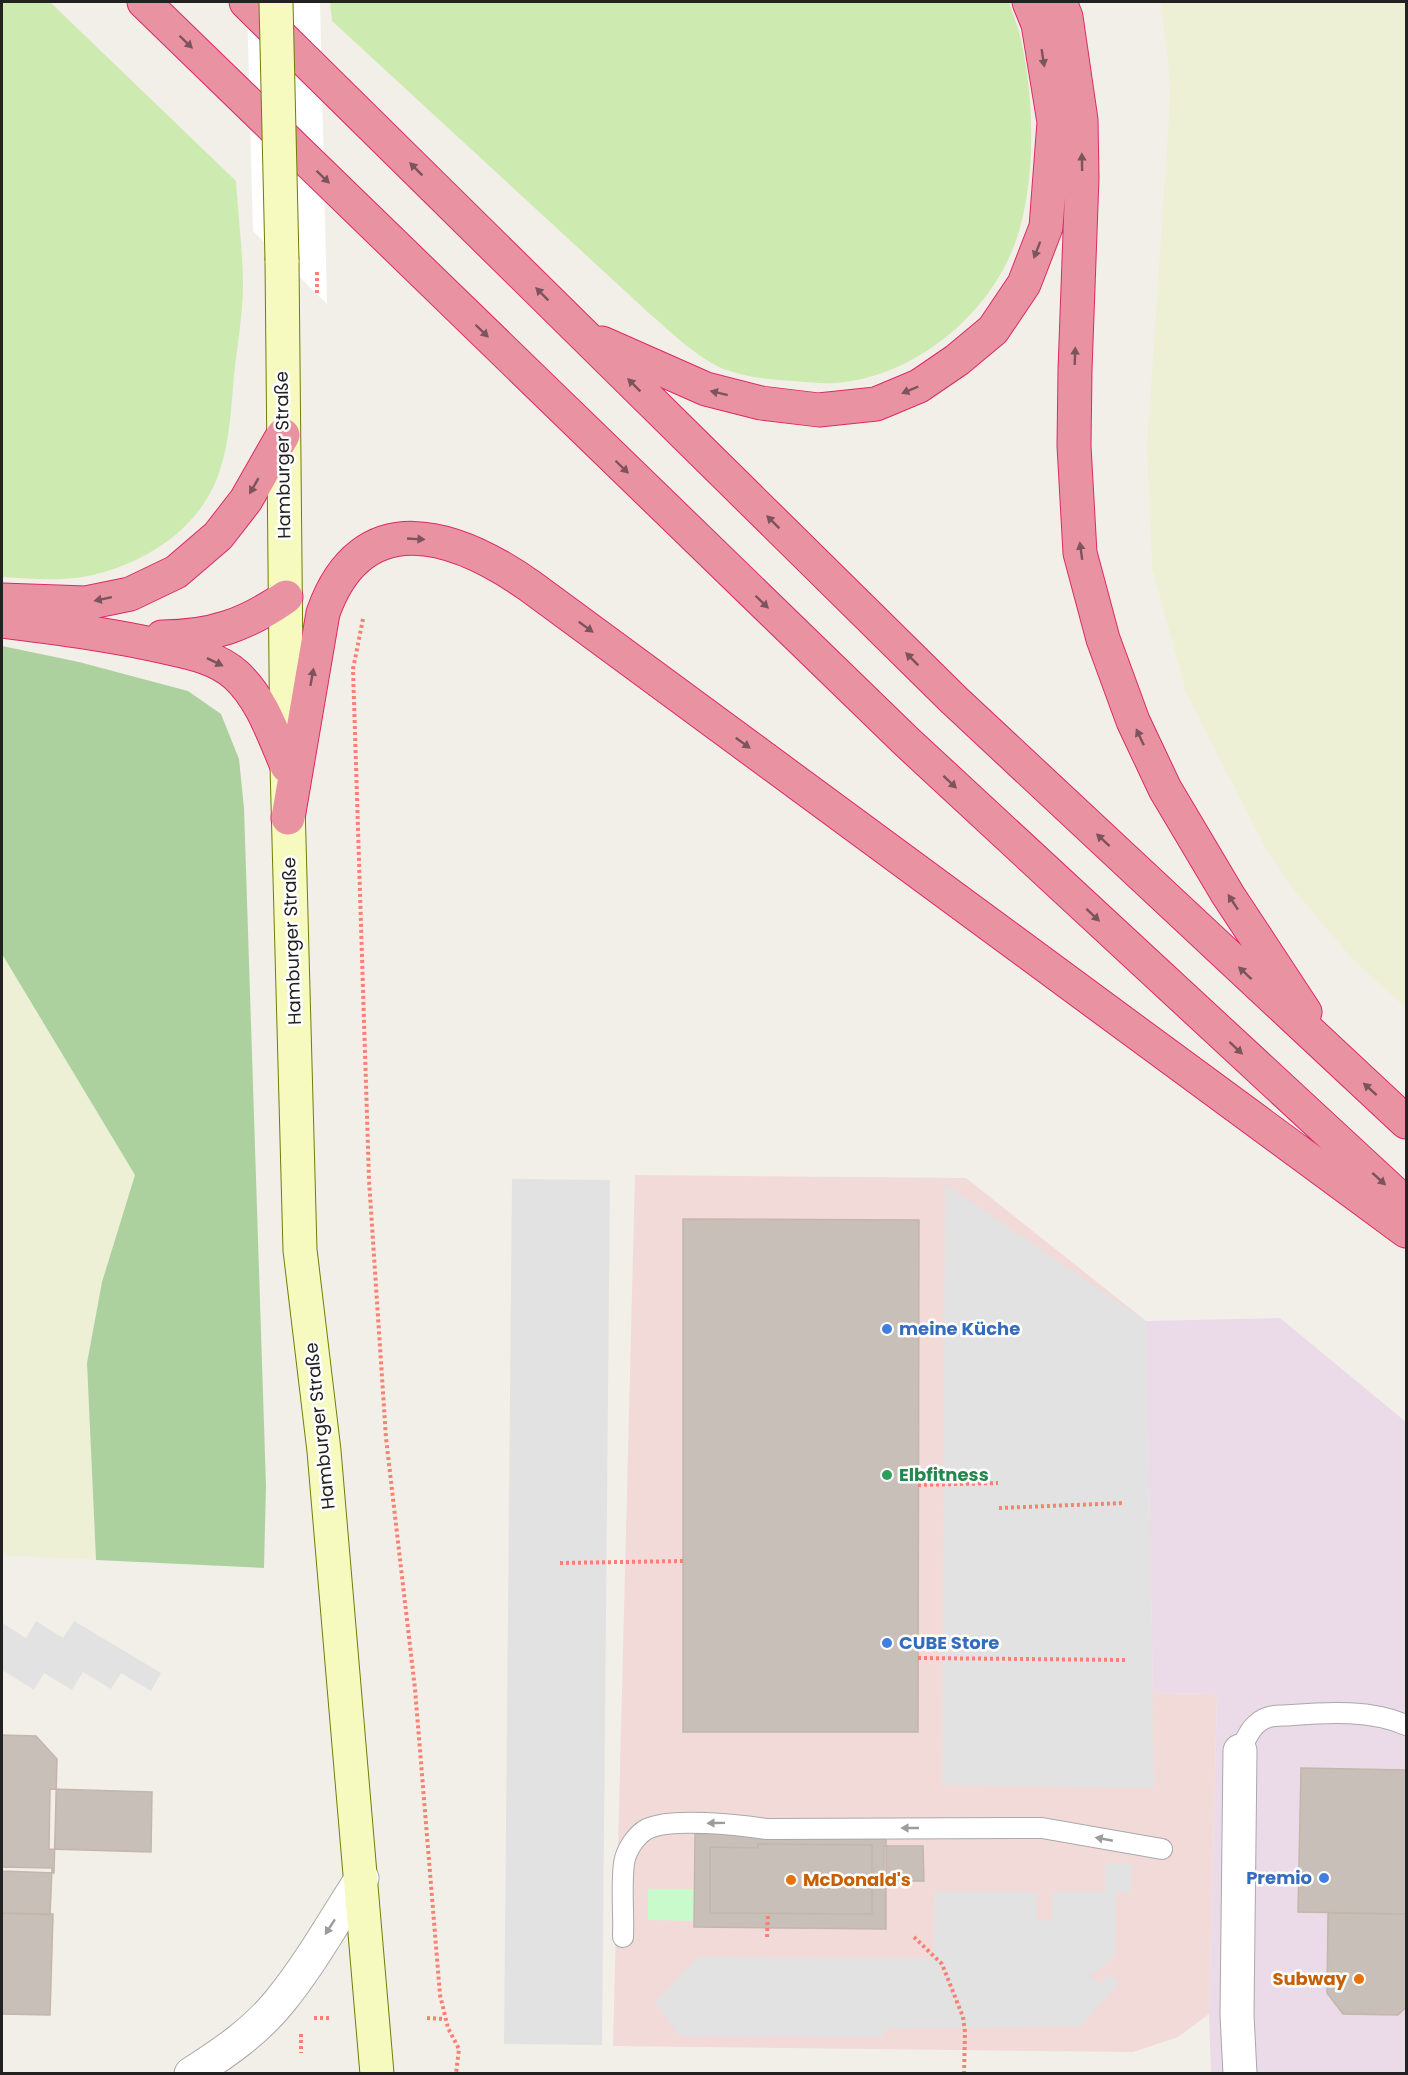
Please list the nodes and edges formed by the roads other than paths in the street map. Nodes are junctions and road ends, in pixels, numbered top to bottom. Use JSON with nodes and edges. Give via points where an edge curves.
{"nodes":[{"id":1,"x":144,"y":2,"type":"edge"},
{"id":2,"x":246,"y":2,"type":"edge"},
{"id":3,"x":276,"y":2,"type":"edge"},
{"id":4,"x":1029,"y":2,"type":"edge"},
{"id":5,"x":1060,"y":2,"type":"edge"},
{"id":6,"x":584,"y":335,"type":"junction"},
{"id":7,"x":283,"y":435,"type":"junction"},
{"id":8,"x":286,"y":597,"type":"junction"},
{"id":9,"x":2,"y":600,"type":"edge"},
{"id":10,"x":2,"y":621,"type":"edge"},
{"id":11,"x":118,"y":637,"type":"junction"},
{"id":12,"x":287,"y":766,"type":"junction"},
{"id":13,"x":288,"y":818,"type":"junction"},
{"id":14,"x":1334,"y":1056,"type":"junction"},
{"id":15,"x":1407,"y":1122,"type":"edge"},
{"id":16,"x":1407,"y":1204,"type":"edge"},
{"id":17,"x":1407,"y":1231,"type":"edge"},
{"id":18,"x":1407,"y":1725,"type":"edge"},
{"id":19,"x":1240,"y":1751,"type":"joint"},
{"id":20,"x":1162,"y":1849,"type":"dead end"},
{"id":21,"x":362,"y":1878,"type":"junction"},
{"id":22,"x":623,"y":1937,"type":"dead end"},
{"id":23,"x":191,"y":2073,"type":"edge"},
{"id":24,"x":377,"y":2073,"type":"edge"},
{"id":25,"x":1240,"y":2073,"type":"edge"}],
"edges":[{"from":1,"to":16,"type":"highway","one_way":true,"via":[[907,742]]},
{"from":6,"to":2,"type":"highway","one_way":true},
{"from":3,"to":7,"type":"main road","name":"Hamburger Straße","bridge":true},
{"from":4,"to":6,"type":"highway","one_way":true,"via":[[1038,24],[1054,122],[1046,227],[1024,284],[993,330],[957,360],[919,386],[876,404],[819,410],[761,403],[706,389]]},
{"from":14,"to":5,"type":"highway","one_way":true,"via":[[1228,895],[1165,789],[1132,721],[1103,639],[1080,553],[1074,413],[1081,120],[1066,17]]},
{"from":14,"to":6,"type":"highway","one_way":true,"via":[[954,700]]},
{"from":7,"to":8,"type":"main road","name":"Hamburger Straße"},
{"from":7,"to":9,"type":"highway","one_way":true,"via":[[246,500],[218,536],[176,572],[130,594],[86,603]]},
{"from":8,"to":11,"type":"highway","via":[[253,618],[203,634]]},
{"from":8,"to":12,"type":"main road","name":"Hamburger Straße"},
{"from":10,"to":11,"type":"highway"},
{"from":11,"to":12,"type":"highway","one_way":true,"via":[[193,653],[235,674],[262,708]]},
{"from":12,"to":13,"type":"main road","name":"Hamburger Straße"},
{"from":13,"to":17,"type":"highway","one_way":true,"via":[[323,613],[333,587],[352,563],[378,544],[413,538],[457,546],[503,567],[530,586]]},
{"from":13,"to":21,"type":"main road","name":"Hamburger Straße","via":[[300,1250],[324,1451]]},
{"from":15,"to":14,"type":"highway","one_way":true},
{"from":18,"to":19,"type":"lane","via":[[1359,1714],[1268,1717],[1251,1728]]},
{"from":19,"to":25,"type":"street"},
{"from":20,"to":22,"type":"lane","one_way":true,"via":[[1042,1828],[767,1829],[725,1823],[665,1824],[647,1829],[633,1842],[624,1861]]},
{"from":21,"to":23,"type":"street","one_way":true,"via":[[280,2001],[228,2050]]},
{"from":21,"to":24,"type":"main road","name":"Hamburger Straße"}]}
